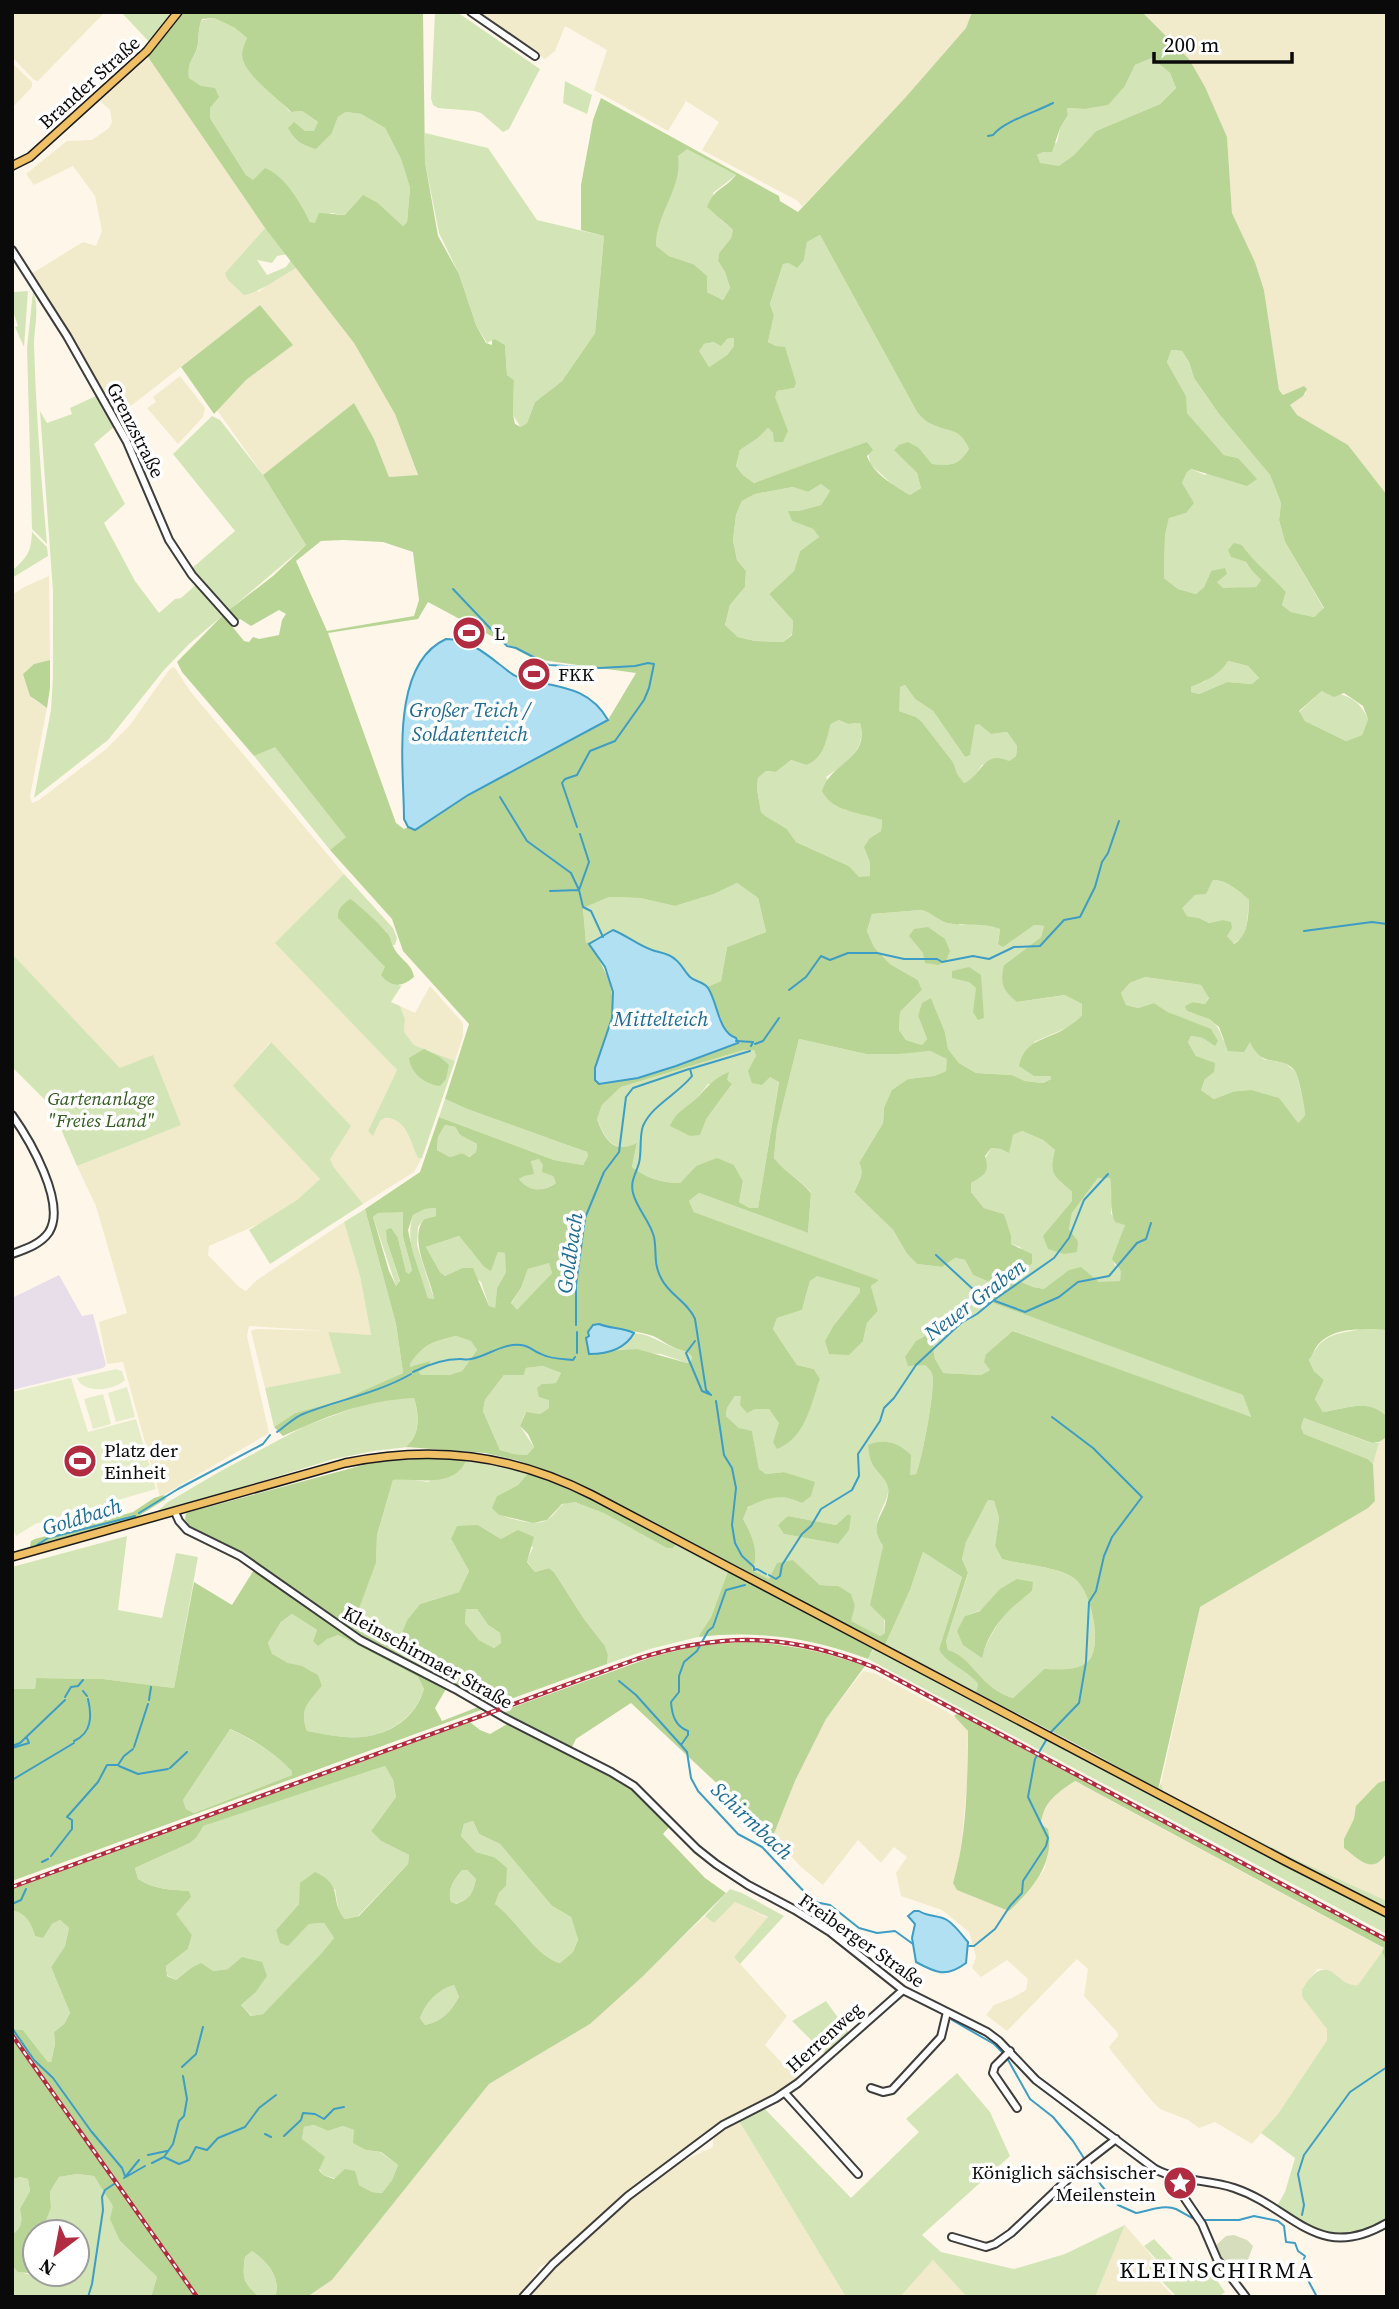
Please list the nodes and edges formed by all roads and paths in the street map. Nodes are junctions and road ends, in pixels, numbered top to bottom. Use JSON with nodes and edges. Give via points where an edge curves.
{"nodes":[{"id":1,"x":178,"y":12,"type":"edge"},
{"id":2,"x":471,"y":12,"type":"edge"},
{"id":3,"x":535,"y":56,"type":"dead end"},
{"id":4,"x":12,"y":166,"type":"edge"},
{"id":5,"x":12,"y":250,"type":"edge"},
{"id":6,"x":233,"y":622,"type":"dead end"},
{"id":7,"x":12,"y":1115,"type":"edge"},
{"id":8,"x":12,"y":1254,"type":"edge"},
{"id":9,"x":175,"y":1512,"type":"junction"},
{"id":10,"x":12,"y":1558,"type":"edge"},
{"id":11,"x":570,"y":1750,"type":"joint"},
{"id":12,"x":1387,"y":1913,"type":"edge"},
{"id":13,"x":902,"y":1990,"type":"junction"},
{"id":14,"x":947,"y":2012,"type":"junction"},
{"id":15,"x":1007,"y":2054,"type":"junction"},
{"id":16,"x":871,"y":2088,"type":"dead end"},
{"id":17,"x":785,"y":2093,"type":"junction"},
{"id":18,"x":1017,"y":2108,"type":"dead end"},
{"id":19,"x":1116,"y":2139,"type":"junction"},
{"id":20,"x":858,"y":2174,"type":"dead end"},
{"id":21,"x":1172,"y":2177,"type":"junction"},
{"id":22,"x":1387,"y":2223,"type":"edge"},
{"id":23,"x":952,"y":2238,"type":"dead end"},
{"id":24,"x":523,"y":2297,"type":"edge"},
{"id":25,"x":1246,"y":2297,"type":"edge"}],
"edges":[{"from":1,"to":4,"type":"main road","name":"Brander Straße","via":[[148,51],[30,156]]},
{"from":2,"to":3,"type":"street"},
{"from":5,"to":6,"type":"street","name":"Grenzstraße","via":[[127,442],[169,540]]},
{"from":7,"to":8,"type":"street","via":[[42,1171],[55,1213],[44,1239]]},
{"from":9,"to":10,"type":"main road"},
{"from":9,"to":11,"type":"street","name":"Kleinschirmaer Straße","via":[[187,1530],[240,1556],[360,1640]]},
{"from":9,"to":12,"type":"main road","via":[[345,1463],[391,1455],[460,1455],[530,1469],[592,1494]]},
{"from":11,"to":13,"type":"street","name":"Freiberger Straße","via":[[634,1786],[716,1864],[830,1933]]},
{"from":13,"to":14,"type":"street","name":"Freiberger Straße"},
{"from":13,"to":17,"type":"street","name":"Herrenweg"},
{"from":14,"to":15,"type":"street","name":"Freiberger Straße","via":[[988,2032]]},
{"from":14,"to":16,"type":"street","via":[[942,2037],[892,2090]]},
{"from":15,"to":18,"type":"street","via":[[993,2073]]},
{"from":15,"to":19,"type":"street","name":"Freiberger Straße"},
{"from":17,"to":20,"type":"street"},
{"from":17,"to":24,"type":"street","name":"Herrenweg","via":[[723,2125],[628,2196]]},
{"from":19,"to":21,"type":"street","name":"Freiberger Straße"},
{"from":19,"to":23,"type":"street","via":[[995,2244],[986,2247]]},
{"from":21,"to":22,"type":"street","via":[[1245,2192],[1325,2236],[1349,2238]]},
{"from":21,"to":25,"type":"street","via":[[1200,2220],[1217,2259]]}]}
